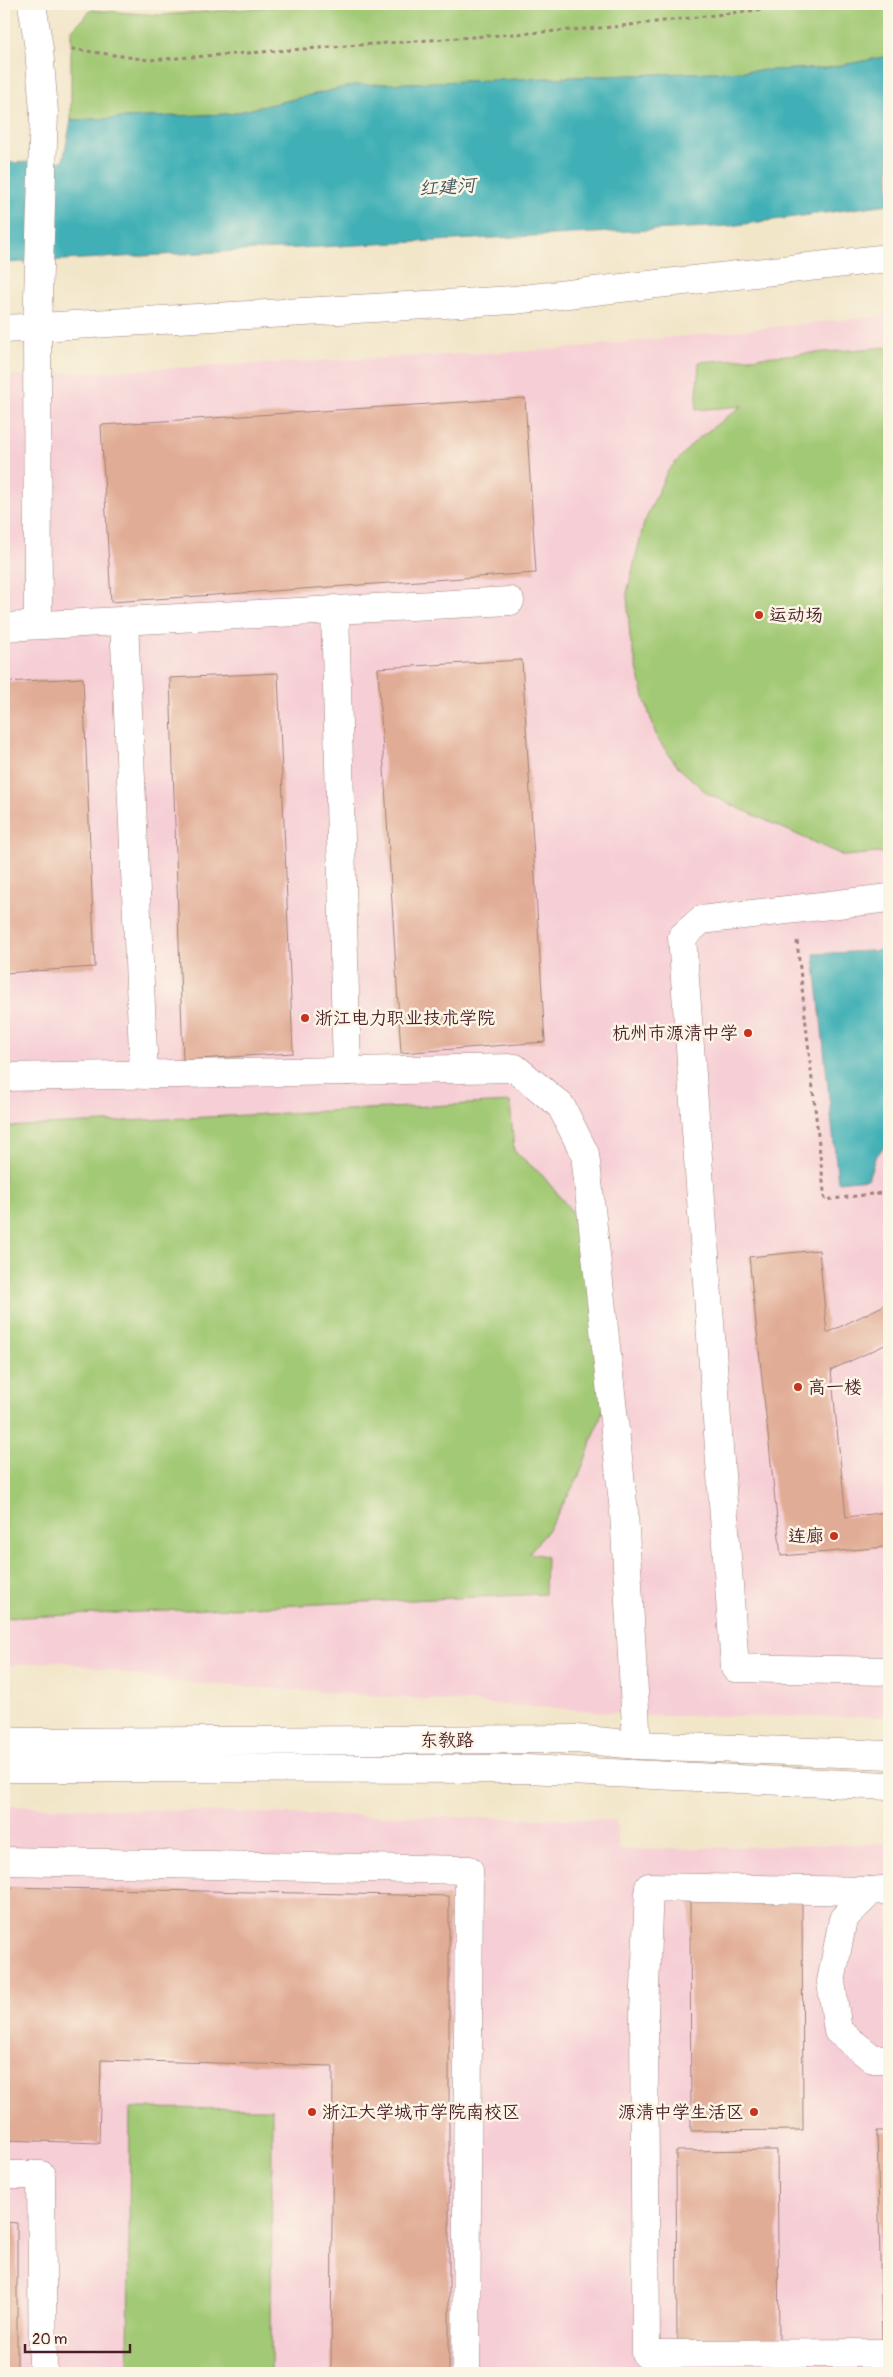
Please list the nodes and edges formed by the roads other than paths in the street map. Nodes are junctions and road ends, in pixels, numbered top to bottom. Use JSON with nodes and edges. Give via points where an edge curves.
{"nodes":[{"id":1,"x":32,"y":4,"type":"edge"},
{"id":2,"x":889,"y":258,"type":"edge"},
{"id":3,"x":4,"y":329,"type":"edge"},
{"id":4,"x":37,"y":329,"type":"junction"},
{"id":5,"x":510,"y":601,"type":"dead end"},
{"id":6,"x":335,"y":609,"type":"junction"},
{"id":7,"x":124,"y":620,"type":"junction"},
{"id":8,"x":38,"y":624,"type":"junction"},
{"id":9,"x":4,"y":626,"type":"edge"},
{"id":10,"x":889,"y":898,"type":"edge"},
{"id":11,"x":347,"y":1071,"type":"junction"},
{"id":12,"x":144,"y":1075,"type":"junction"},
{"id":13,"x":4,"y":1078,"type":"edge"},
{"id":14,"x":889,"y":1671,"type":"edge"},
{"id":15,"x":4,"y":1742,"type":"edge"},
{"id":16,"x":636,"y":1746,"type":"junction"},
{"id":17,"x":889,"y":1755,"type":"edge"},
{"id":18,"x":4,"y":1768,"type":"edge"},
{"id":19,"x":889,"y":1786,"type":"edge"},
{"id":20,"x":4,"y":1862,"type":"edge"},
{"id":21,"x":880,"y":1890,"type":"edge"},
{"id":22,"x":889,"y":2059,"type":"edge"},
{"id":23,"x":4,"y":2175,"type":"edge"},
{"id":24,"x":889,"y":2353,"type":"edge"},
{"id":25,"x":43,"y":2373,"type":"edge"},
{"id":26,"x":466,"y":2373,"type":"edge"}],
"edges":[{"from":1,"to":4,"type":"street","via":[[44,112]]},
{"from":2,"to":4,"type":"street","via":[[514,300]]},
{"from":3,"to":4,"type":"street"},
{"from":4,"to":8,"type":"street"},
{"from":5,"to":6,"type":"street"},
{"from":6,"to":7,"type":"street"},
{"from":6,"to":11,"type":"street"},
{"from":7,"to":8,"type":"street"},
{"from":7,"to":12,"type":"street"},
{"from":8,"to":9,"type":"street"},
{"from":10,"to":14,"type":"street","via":[[701,920],[682,937],[736,1668]]},
{"from":11,"to":12,"type":"street"},
{"from":11,"to":16,"type":"street","via":[[516,1068],[561,1106],[585,1154],[624,1512]]},
{"from":12,"to":13,"type":"street"},
{"from":15,"to":16,"type":"street","name":"东教路","via":[[576,1739]]},
{"from":16,"to":17,"type":"street","name":"东教路"},
{"from":18,"to":19,"type":"street","name":"东教路","via":[[526,1769]]},
{"from":20,"to":26,"type":"street","via":[[469,1870]]},
{"from":21,"to":22,"type":"street","via":[[843,1919],[831,1982],[838,2031],[873,2059]]},
{"from":21,"to":24,"type":"street","via":[[649,1887],[644,2013],[646,2354]]},
{"from":23,"to":25,"type":"street","via":[[40,2175]]}]}
